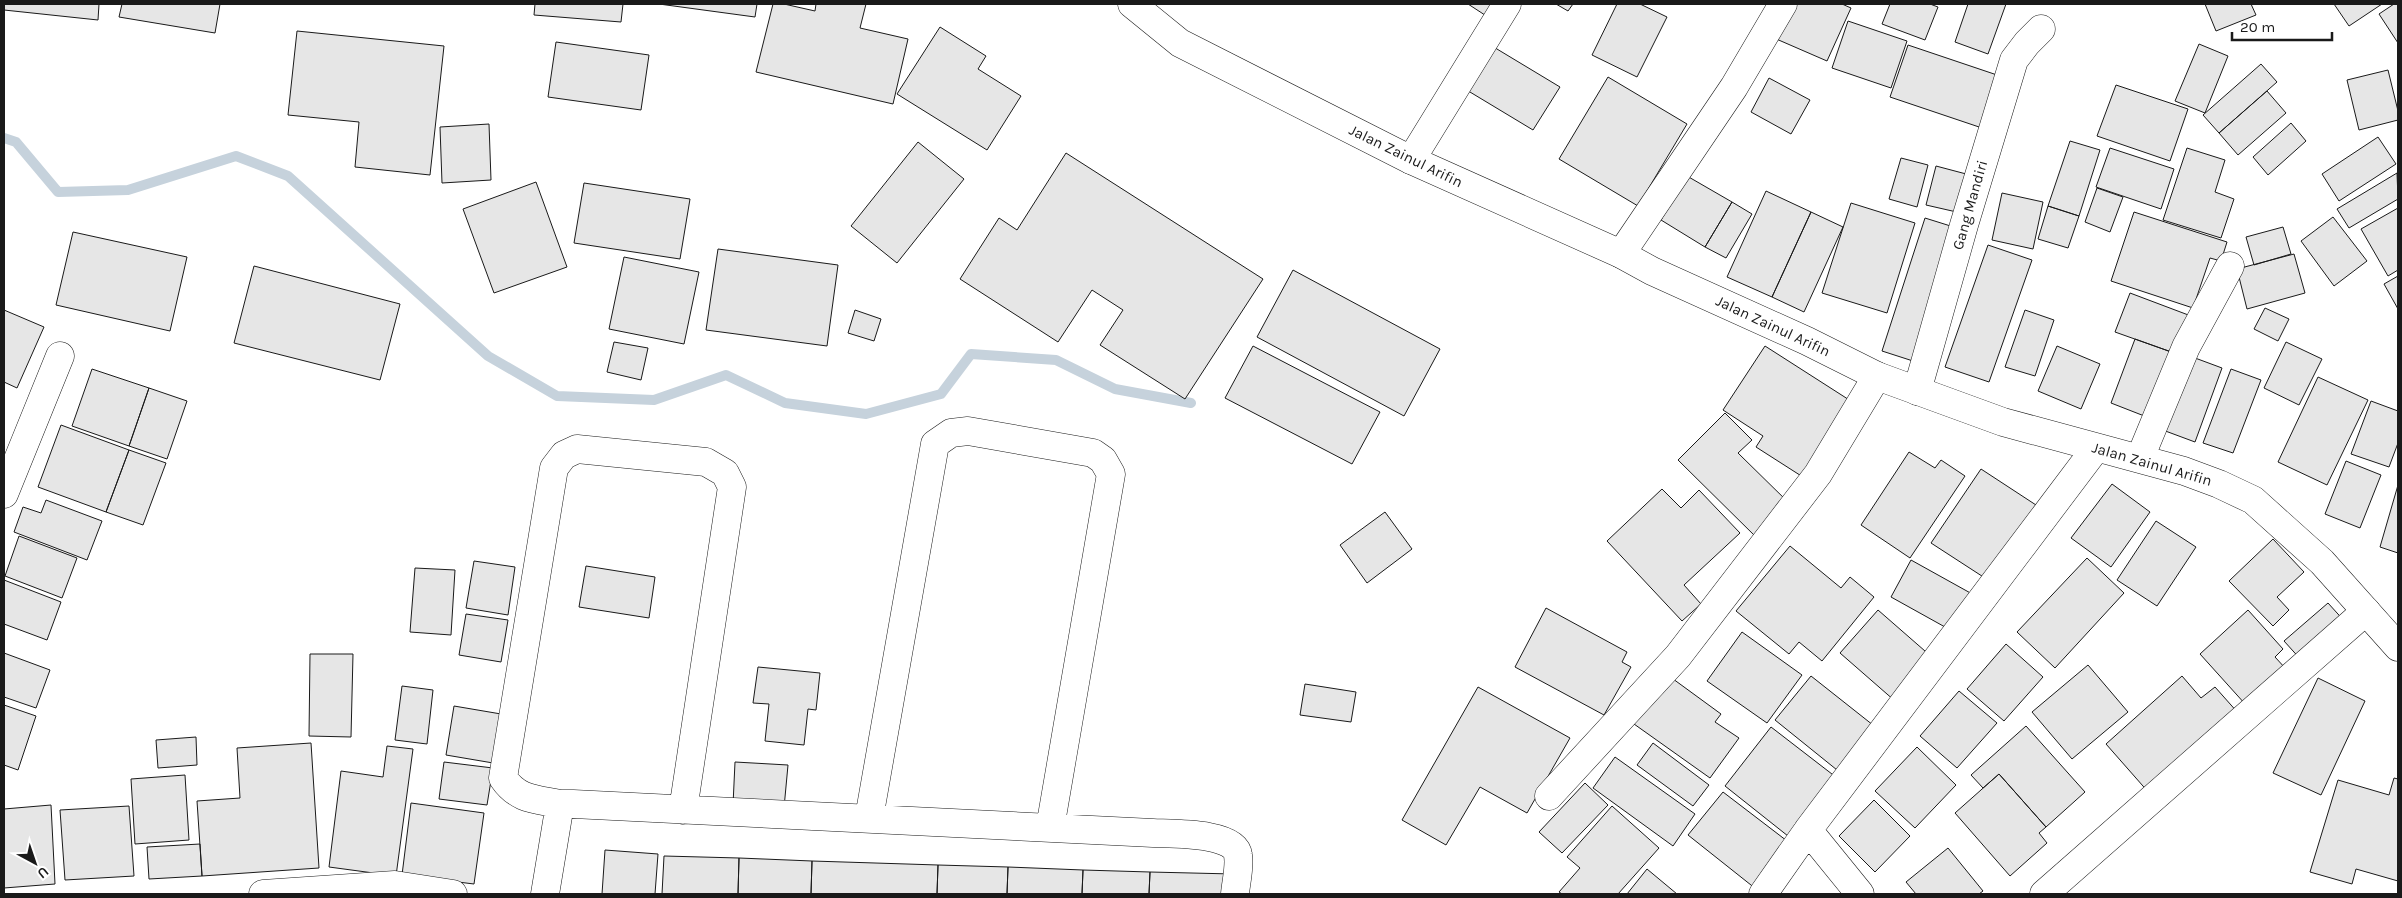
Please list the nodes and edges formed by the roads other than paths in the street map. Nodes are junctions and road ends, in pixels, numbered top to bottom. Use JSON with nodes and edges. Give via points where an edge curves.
{"nodes":[{"id":1,"x":1132,"y":4,"type":"edge"},
{"id":2,"x":1508,"y":4,"type":"edge"},
{"id":3,"x":1783,"y":4,"type":"edge"},
{"id":4,"x":2041,"y":29,"type":"dead end"},
{"id":5,"x":1411,"y":160,"type":"junction"},
{"id":6,"x":1621,"y":254,"type":"junction"},
{"id":7,"x":2230,"y":266,"type":"dead end"},
{"id":8,"x":60,"y":356,"type":"dead end"},
{"id":9,"x":1877,"y":376,"type":"junction"},
{"id":10,"x":1917,"y":391,"type":"junction"},
{"id":11,"x":2096,"y":448,"type":"junction"},
{"id":12,"x":2140,"y":458,"type":"junction"},
{"id":13,"x":4,"y":494,"type":"edge"},
{"id":14,"x":2366,"y":610,"type":"junction"},
{"id":15,"x":2398,"y":647,"type":"edge"},
{"id":16,"x":1549,"y":796,"type":"dead end"},
{"id":17,"x":560,"y":804,"type":"junction"},
{"id":18,"x":684,"y":810,"type":"junction"},
{"id":19,"x":868,"y":818,"type":"junction"},
{"id":20,"x":1050,"y":828,"type":"junction"},
{"id":21,"x":1808,"y":830,"type":"junction"},
{"id":22,"x":263,"y":894,"type":"edge"},
{"id":23,"x":453,"y":894,"type":"edge"},
{"id":24,"x":545,"y":894,"type":"edge"},
{"id":25,"x":1235,"y":894,"type":"edge"},
{"id":26,"x":1763,"y":894,"type":"edge"},
{"id":27,"x":1860,"y":894,"type":"edge"},
{"id":28,"x":2044,"y":894,"type":"edge"}],
"edges":[{"from":1,"to":5,"type":"street","name":"Jalan Zainul Arifin","via":[[1180,43]]},
{"from":2,"to":5,"type":"street"},
{"from":3,"to":6,"type":"street","via":[[1734,87]]},
{"from":4,"to":10,"type":"street","name":"Gang Mandiri","via":[[2014,60]]},
{"from":5,"to":6,"type":"street","name":"Jalan Zainul Arifin"},
{"from":6,"to":9,"type":"street","name":"Jalan Zainul Arifin"},
{"from":7,"to":12,"type":"street","via":[[2186,347]]},
{"from":8,"to":13,"type":"street"},
{"from":9,"to":10,"type":"street","name":"Jalan Zainul Arifin"},
{"from":9,"to":16,"type":"street","via":[[1818,474],[1678,656]]},
{"from":10,"to":11,"type":"street","name":"Jalan Zainul Arifin","via":[[2003,422]]},
{"from":11,"to":12,"type":"street","name":"Jalan Zainul Arifin"},
{"from":11,"to":21,"type":"street"},
{"from":12,"to":14,"type":"street","name":"Jalan Zainul Arifin","via":[[2219,484],[2252,500],[2322,562]]},
{"from":14,"to":15,"type":"street","name":"Jalan Zainul Arifin"},
{"from":14,"to":28,"type":"street"},
{"from":17,"to":18,"type":"street"},
{"from":17,"to":18,"type":"street","via":[[520,796],[503,778],[554,468],[564,454],[577,449],[706,462],[725,473],[732,487]]},
{"from":17,"to":24,"type":"street"},
{"from":18,"to":19,"type":"street"},
{"from":19,"to":20,"type":"street"},
{"from":19,"to":20,"type":"street","via":[[935,444],[951,434],[968,431],[1093,453],[1103,460],[1111,474]]},
{"from":20,"to":25,"type":"street","via":[[1220,838],[1232,844],[1238,854]]},
{"from":21,"to":26,"type":"street"},
{"from":21,"to":27,"type":"street"},
{"from":22,"to":23,"type":"street","via":[[395,885]]}]}
